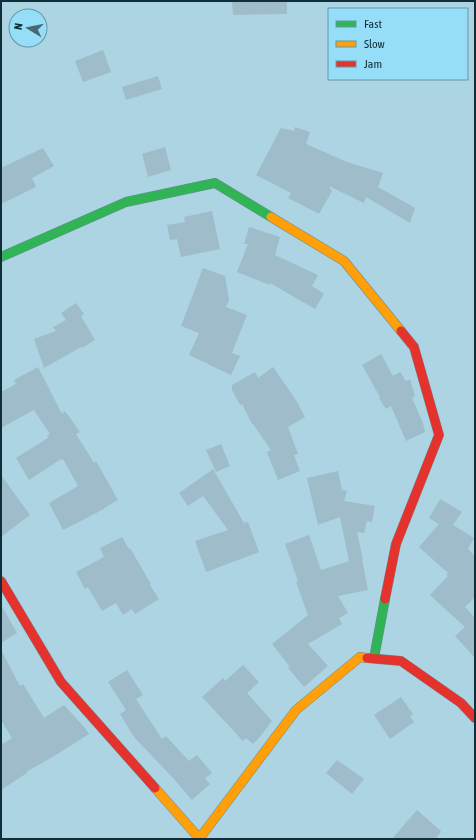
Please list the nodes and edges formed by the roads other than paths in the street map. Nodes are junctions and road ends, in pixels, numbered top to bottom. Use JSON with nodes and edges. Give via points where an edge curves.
{"nodes":[{"id":1,"x":1,"y":256,"type":"edge"},
{"id":2,"x":1,"y":581,"type":"edge"},
{"id":3,"x":374,"y":658,"type":"junction"},
{"id":4,"x":475,"y":718,"type":"edge"},
{"id":5,"x":199,"y":838,"type":"edge"}],
"edges":[{"from":1,"to":3,"type":"street","via":[[126,202],[215,183],[344,262],[414,347],[439,435],[396,544]]},
{"from":2,"to":5,"type":"street","via":[[61,682]]},
{"from":3,"to":4,"type":"street","via":[[401,661],[461,703]]},
{"from":3,"to":5,"type":"street","via":[[360,657],[296,710]]}]}
